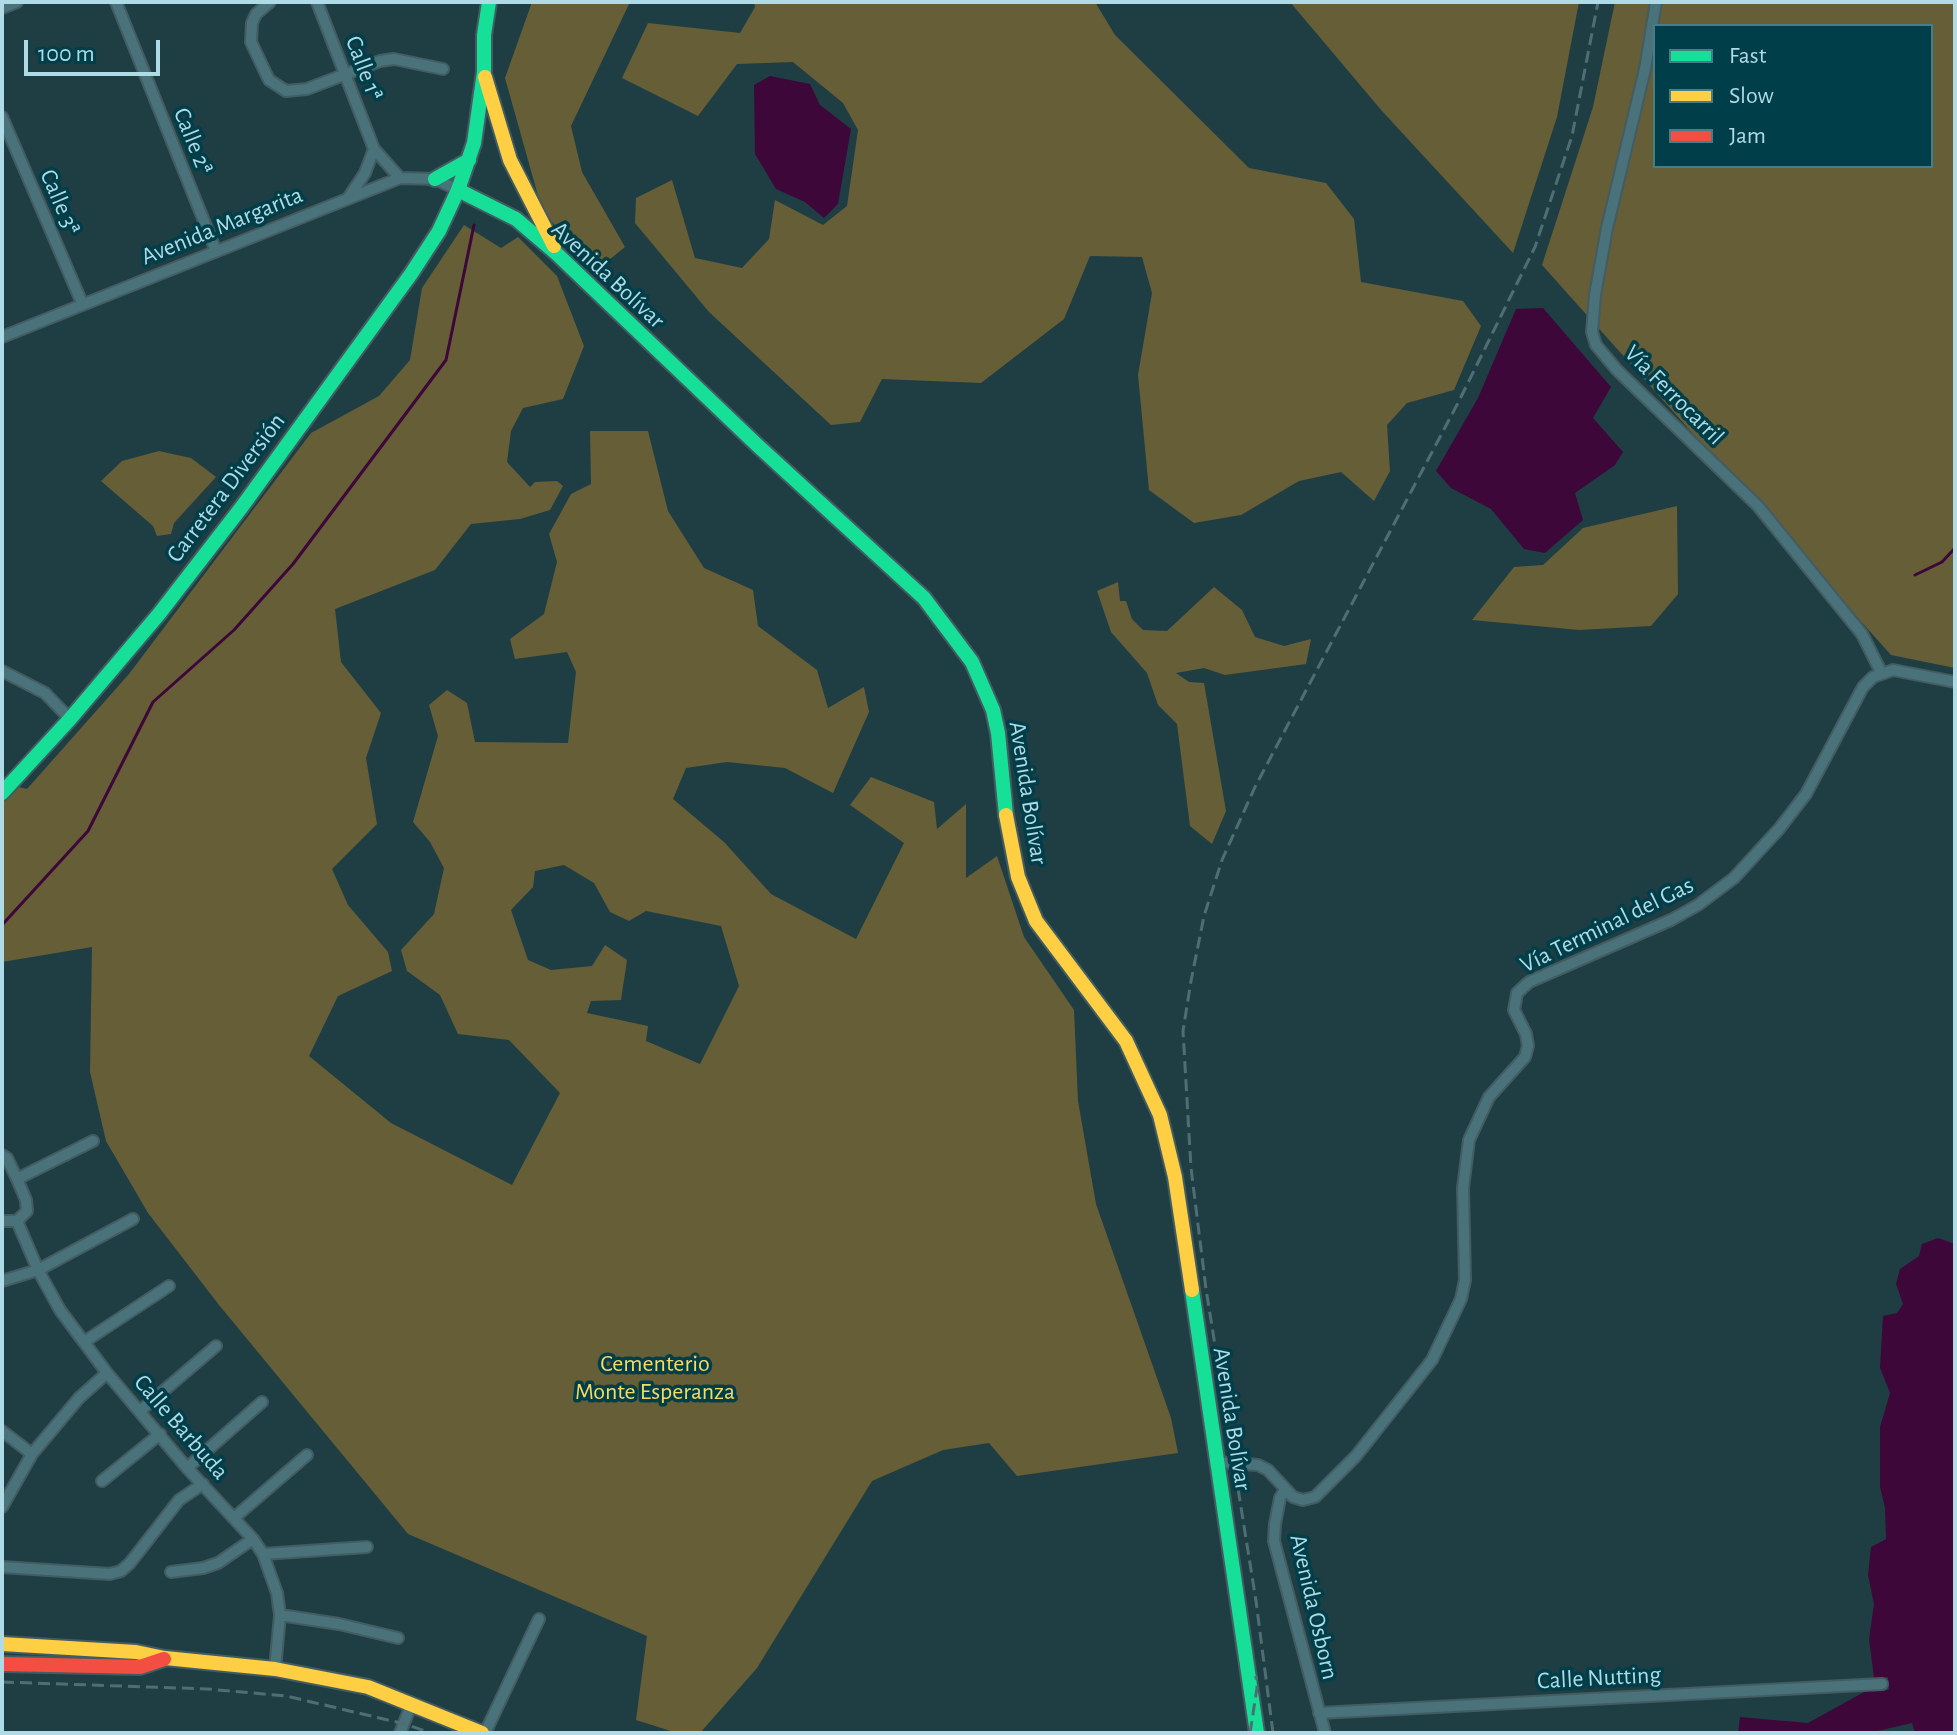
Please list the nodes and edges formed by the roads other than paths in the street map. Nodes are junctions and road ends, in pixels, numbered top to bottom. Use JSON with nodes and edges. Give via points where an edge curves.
{"nodes":[{"id":1,"x":17,"y":2,"type":"edge"},
{"id":2,"x":116,"y":2,"type":"edge"},
{"id":3,"x":270,"y":2,"type":"edge"},
{"id":4,"x":317,"y":2,"type":"edge"},
{"id":5,"x":489,"y":2,"type":"edge"},
{"id":6,"x":1656,"y":2,"type":"edge"},
{"id":7,"x":2,"y":8,"type":"edge"},
{"id":8,"x":443,"y":69,"type":"dead end"},
{"id":9,"x":484,"y":72,"type":"junction"},
{"id":10,"x":345,"y":74,"type":"junction"},
{"id":11,"x":493,"y":108,"type":"junction"},
{"id":12,"x":2,"y":117,"type":"edge"},
{"id":13,"x":474,"y":143,"type":"junction"},
{"id":14,"x":374,"y":149,"type":"junction"},
{"id":15,"x":469,"y":160,"type":"junction"},
{"id":16,"x":400,"y":178,"type":"junction"},
{"id":17,"x":435,"y":179,"type":"junction"},
{"id":18,"x":458,"y":190,"type":"junction"},
{"id":19,"x":349,"y":197,"type":"junction"},
{"id":20,"x":216,"y":251,"type":"junction"},
{"id":21,"x":557,"y":254,"type":"junction"},
{"id":22,"x":82,"y":303,"type":"junction"},
{"id":23,"x":2,"y":337,"type":"edge"},
{"id":24,"x":2,"y":671,"type":"edge"},
{"id":25,"x":1881,"y":672,"type":"junction"},
{"id":26,"x":1955,"y":682,"type":"edge"},
{"id":27,"x":70,"y":719,"type":"junction"},
{"id":28,"x":2,"y":793,"type":"edge"},
{"id":29,"x":93,"y":1141,"type":"dead end"},
{"id":30,"x":2,"y":1155,"type":"edge"},
{"id":31,"x":17,"y":1179,"type":"junction"},
{"id":32,"x":133,"y":1219,"type":"dead end"},
{"id":33,"x":2,"y":1221,"type":"edge"},
{"id":34,"x":17,"y":1221,"type":"junction"},
{"id":35,"x":38,"y":1270,"type":"junction"},
{"id":36,"x":2,"y":1281,"type":"edge"},
{"id":37,"x":169,"y":1286,"type":"dead end"},
{"id":38,"x":84,"y":1342,"type":"junction"},
{"id":39,"x":216,"y":1346,"type":"dead end"},
{"id":40,"x":107,"y":1373,"type":"junction"},
{"id":41,"x":262,"y":1402,"type":"dead end"},
{"id":42,"x":140,"y":1411,"type":"junction"},
{"id":43,"x":2,"y":1431,"type":"edge"},
{"id":44,"x":160,"y":1434,"type":"junction"},
{"id":45,"x":32,"y":1454,"type":"junction"},
{"id":46,"x":307,"y":1455,"type":"dead end"},
{"id":47,"x":1216,"y":1462,"type":"junction"},
{"id":48,"x":187,"y":1468,"type":"junction"},
{"id":49,"x":102,"y":1481,"type":"dead end"},
{"id":50,"x":203,"y":1484,"type":"junction"},
{"id":51,"x":1285,"y":1490,"type":"junction"},
{"id":52,"x":2,"y":1507,"type":"edge"},
{"id":53,"x":235,"y":1517,"type":"junction"},
{"id":54,"x":253,"y":1539,"type":"junction"},
{"id":55,"x":367,"y":1547,"type":"dead end"},
{"id":56,"x":263,"y":1554,"type":"junction"},
{"id":57,"x":2,"y":1567,"type":"edge"},
{"id":58,"x":171,"y":1572,"type":"dead end"},
{"id":59,"x":280,"y":1615,"type":"junction"},
{"id":60,"x":539,"y":1619,"type":"dead end"},
{"id":61,"x":398,"y":1638,"type":"dead end"},
{"id":62,"x":2,"y":1644,"type":"edge"},
{"id":63,"x":165,"y":1658,"type":"junction"},
{"id":64,"x":2,"y":1664,"type":"edge"},
{"id":65,"x":275,"y":1669,"type":"junction"},
{"id":66,"x":1882,"y":1684,"type":"dead end"},
{"id":67,"x":412,"y":1703,"type":"junction"},
{"id":68,"x":1319,"y":1713,"type":"junction"},
{"id":69,"x":400,"y":1733,"type":"edge"},
{"id":70,"x":484,"y":1733,"type":"edge"},
{"id":71,"x":1257,"y":1733,"type":"edge"},
{"id":72,"x":1325,"y":1733,"type":"edge"}],
"edges":[{"from":1,"to":7,"type":"street"},
{"from":2,"to":20,"type":"street","name":"Calle 2ª"},
{"from":3,"to":10,"type":"street","via":[[256,14],[250,33],[269,80],[296,92]]},
{"from":4,"to":10,"type":"street","name":"Calle 1ª"},
{"from":5,"to":9,"type":"main road"},
{"from":6,"to":25,"type":"street","name":"Vía Ferrocarril","via":[[1595,295],[1596,345],[1758,506],[1862,634]]},
{"from":8,"to":10,"type":"street","via":[[394,59]]},
{"from":9,"to":11,"type":"main road"},
{"from":9,"to":13,"type":"main road"},
{"from":10,"to":14,"type":"street","name":"Calle 1ª"},
{"from":11,"to":13,"type":"main road"},
{"from":11,"to":21,"type":"main road","via":[[516,175]]},
{"from":12,"to":22,"type":"street","name":"Calle 3ª"},
{"from":13,"to":15,"type":"main road","name":"Carretera Diversión"},
{"from":14,"to":16,"type":"street"},
{"from":14,"to":19,"type":"street"},
{"from":15,"to":17,"type":"main road"},
{"from":15,"to":18,"type":"main road","name":"Carretera Diversión"},
{"from":16,"to":17,"type":"street","name":"Avenida Margarita"},
{"from":16,"to":19,"type":"street","name":"Avenida Margarita"},
{"from":17,"to":18,"type":"street","name":"Avenida Margarita"},
{"from":18,"to":21,"type":"main road","name":"Avenida Bolívar","via":[[516,219]]},
{"from":18,"to":27,"type":"main road","name":"Carretera Diversión","via":[[411,274],[241,508]]},
{"from":19,"to":20,"type":"street","name":"Avenida Margarita"},
{"from":20,"to":22,"type":"street","name":"Avenida Margarita"},
{"from":21,"to":47,"type":"main road","name":"Avenida Bolívar","via":[[924,598],[972,662],[993,710],[1006,815],[1026,897],[1036,921],[1126,1041],[1160,1115],[1175,1177]]},
{"from":22,"to":23,"type":"street","name":"Avenida Margarita"},
{"from":24,"to":27,"type":"street","via":[[45,693]]},
{"from":25,"to":26,"type":"street","via":[[1905,671]]},
{"from":25,"to":51,"type":"street","name":"Vía Terminal del Gas","via":[[1863,687],[1806,794],[1734,878],[1671,920],[1529,982],[1517,993],[1514,1010],[1528,1046],[1525,1057],[1489,1097],[1469,1140],[1463,1188],[1465,1280],[1440,1345],[1326,1489],[1303,1500]]},
{"from":27,"to":28,"type":"main road","name":"Carretera Diversión"},
{"from":29,"to":31,"type":"street"},
{"from":30,"to":31,"type":"street"},
{"from":31,"to":34,"type":"street","via":[[27,1211]]},
{"from":32,"to":35,"type":"street"},
{"from":33,"to":34,"type":"street"},
{"from":34,"to":35,"type":"street","name":"Calle Barbuda"},
{"from":35,"to":36,"type":"street"},
{"from":35,"to":38,"type":"street","name":"Calle Barbuda"},
{"from":37,"to":38,"type":"street"},
{"from":38,"to":40,"type":"street","name":"Calle Barbuda"},
{"from":39,"to":42,"type":"street"},
{"from":40,"to":42,"type":"street","name":"Calle Barbuda"},
{"from":40,"to":45,"type":"street"},
{"from":41,"to":48,"type":"street"},
{"from":42,"to":44,"type":"street","name":"Calle Barbuda"},
{"from":43,"to":45,"type":"street"},
{"from":44,"to":48,"type":"street","name":"Calle Barbuda"},
{"from":44,"to":49,"type":"street"},
{"from":45,"to":52,"type":"street"},
{"from":46,"to":53,"type":"street"},
{"from":47,"to":51,"type":"street","via":[[1258,1465]]},
{"from":47,"to":71,"type":"main road","name":"Avenida Bolívar"},
{"from":48,"to":50,"type":"street","name":"Calle Barbuda"},
{"from":50,"to":53,"type":"street","name":"Calle Barbuda"},
{"from":50,"to":57,"type":"street","via":[[179,1500],[121,1571]]},
{"from":51,"to":68,"type":"street","name":"Avenida Osborn","via":[[1274,1541]]},
{"from":53,"to":54,"type":"street","name":"Calle Barbuda"},
{"from":54,"to":56,"type":"street","name":"Calle Barbuda"},
{"from":54,"to":58,"type":"street","via":[[218,1563]]},
{"from":55,"to":56,"type":"street"},
{"from":56,"to":59,"type":"street","name":"Calle Barbuda"},
{"from":59,"to":61,"type":"street"},
{"from":59,"to":65,"type":"street","name":"Calle Barbuda"},
{"from":60,"to":70,"type":"street"},
{"from":62,"to":63,"type":"main road"},
{"from":63,"to":64,"type":"main road","via":[[140,1667]]},
{"from":63,"to":65,"type":"main road"},
{"from":65,"to":67,"type":"main road","via":[[368,1687]]},
{"from":66,"to":68,"type":"street","name":"Calle Nutting"},
{"from":67,"to":69,"type":"street"},
{"from":67,"to":70,"type":"main road"},
{"from":68,"to":72,"type":"street","name":"Avenida Osborn"}]}
